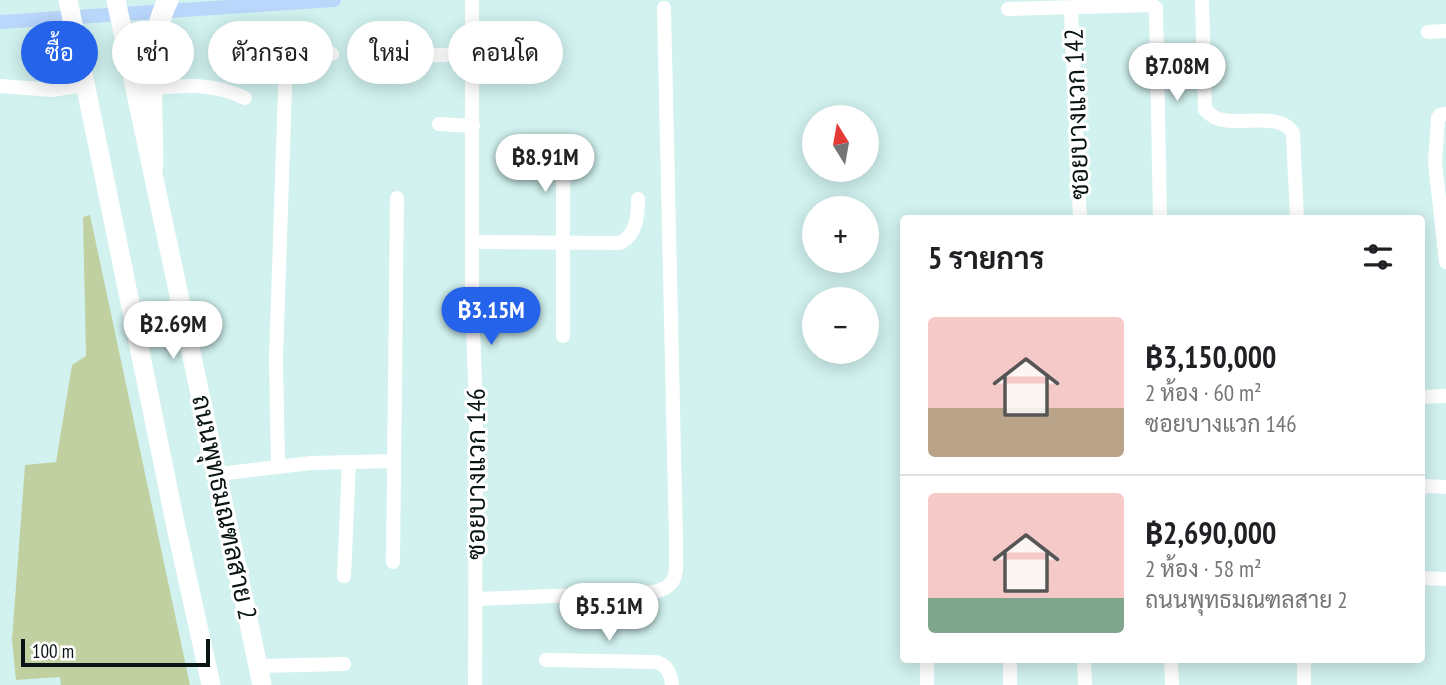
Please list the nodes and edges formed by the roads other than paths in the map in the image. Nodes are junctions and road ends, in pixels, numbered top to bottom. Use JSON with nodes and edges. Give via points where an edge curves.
{"nodes":[{"id":1,"x":68,"y":0,"type":"edge"},
{"id":2,"x":116,"y":0,"type":"edge"},
{"id":3,"x":168,"y":0,"type":"edge"},
{"id":4,"x":1202,"y":0,"type":"edge"},
{"id":5,"x":664,"y":8,"type":"dead end"},
{"id":6,"x":1008,"y":9,"type":"dead end"},
{"id":7,"x":1071,"y":9,"type":"junction"},
{"id":8,"x":1446,"y":31,"type":"edge"},
{"id":9,"x":1427,"y":32,"type":"dead end"},
{"id":10,"x":285,"y":84,"type":"edge"},
{"id":11,"x":473,"y":84,"type":"edge"},
{"id":12,"x":85,"y":85,"type":"junction"},
{"id":13,"x":0,"y":86,"type":"edge"},
{"id":14,"x":153,"y":88,"type":"junction"},
{"id":15,"x":245,"y":97,"type":"dead end"},
{"id":16,"x":1446,"y":114,"type":"edge"},
{"id":17,"x":439,"y":124,"type":"dead end"},
{"id":18,"x":473,"y":126,"type":"junction"},
{"id":19,"x":563,"y":144,"type":"dead end"},
{"id":20,"x":153,"y":165,"type":"junction"},
{"id":21,"x":397,"y":198,"type":"dead end"},
{"id":22,"x":638,"y":199,"type":"dead end"},
{"id":23,"x":1080,"y":215,"type":"edge"},
{"id":24,"x":1160,"y":215,"type":"edge"},
{"id":25,"x":1297,"y":215,"type":"edge"},
{"id":26,"x":472,"y":242,"type":"junction"},
{"id":27,"x":562,"y":244,"type":"junction"},
{"id":28,"x":1446,"y":262,"type":"edge"},
{"id":29,"x":564,"y":336,"type":"dead end"},
{"id":30,"x":1446,"y":396,"type":"edge"},
{"id":31,"x":1425,"y":397,"type":"edge"},
{"id":32,"x":394,"y":461,"type":"junction"},
{"id":33,"x":349,"y":462,"type":"junction"},
{"id":34,"x":278,"y":466,"type":"junction"},
{"id":35,"x":219,"y":474,"type":"junction"},
{"id":36,"x":1425,"y":487,"type":"edge"},
{"id":37,"x":1446,"y":487,"type":"edge"},
{"id":38,"x":393,"y":562,"type":"dead end"},
{"id":39,"x":344,"y":576,"type":"dead end"},
{"id":40,"x":1425,"y":579,"type":"edge"},
{"id":41,"x":1446,"y":579,"type":"edge"},
{"id":42,"x":476,"y":599,"type":"junction"},
{"id":43,"x":546,"y":660,"type":"dead end"},
{"id":44,"x":927,"y":663,"type":"edge"},
{"id":45,"x":1010,"y":663,"type":"edge"},
{"id":46,"x":1084,"y":663,"type":"edge"},
{"id":47,"x":1171,"y":663,"type":"edge"},
{"id":48,"x":1304,"y":663,"type":"edge"},
{"id":49,"x":344,"y":664,"type":"dead end"},
{"id":50,"x":260,"y":676,"type":"edge"},
{"id":51,"x":211,"y":685,"type":"edge"},
{"id":52,"x":475,"y":685,"type":"edge"},
{"id":53,"x":672,"y":685,"type":"edge"},
{"id":54,"x":927,"y":685,"type":"edge"},
{"id":55,"x":1010,"y":685,"type":"edge"},
{"id":56,"x":1085,"y":685,"type":"edge"},
{"id":57,"x":1172,"y":685,"type":"edge"},
{"id":58,"x":1304,"y":685,"type":"edge"}],
"edges":[{"from":1,"to":12,"type":"main road","name":"ถนนพุทธมณฑลสาย 2"},
{"from":2,"to":20,"type":"main road","name":"ถนนพุทธมณฑลสาย 2"},
{"from":3,"to":14,"type":"main road","via":[[156,33]]},
{"from":4,"to":25,"type":"street","via":[[1205,110],[1225,120],[1289,126]]},
{"from":5,"to":42,"type":"street","via":[[675,579],[666,590],[653,592]]},
{"from":6,"to":7,"type":"street"},
{"from":7,"to":23,"type":"street","name":"ซอยบางแวก 142"},
{"from":7,"to":24,"type":"street","via":[[1152,5],[1158,14]]},
{"from":8,"to":9,"type":"street"},
{"from":10,"to":34,"type":"street","via":[[276,346]]},
{"from":11,"to":18,"type":"street","name":"ซอยบางแวก 146"},
{"from":12,"to":13,"type":"street","via":[[52,90]]},
{"from":12,"to":51,"type":"main road","name":"ถนนพุทธมณฑลสาย 2"},
{"from":14,"to":15,"type":"street","via":[[200,85]]},
{"from":14,"to":20,"type":"main road"},
{"from":16,"to":28,"type":"street","via":[[1438,118],[1435,154]]},
{"from":17,"to":18,"type":"street"},
{"from":18,"to":26,"type":"street","name":"ซอยบางแวก 146"},
{"from":19,"to":27,"type":"street"},
{"from":20,"to":35,"type":"main road","name":"ถนนพุทธมณฑลสาย 2"},
{"from":21,"to":32,"type":"street"},
{"from":22,"to":27,"type":"street","via":[[638,217],[625,240]]},
{"from":26,"to":27,"type":"street"},
{"from":26,"to":42,"type":"street","name":"ซอยบางแวก 146"},
{"from":27,"to":29,"type":"street"},
{"from":30,"to":31,"type":"street"},
{"from":32,"to":33,"type":"street"},
{"from":32,"to":38,"type":"street"},
{"from":33,"to":34,"type":"street"},
{"from":33,"to":39,"type":"street"},
{"from":34,"to":35,"type":"street"},
{"from":35,"to":50,"type":"main road","name":"ถนนพุทธมณฑลสาย 2"},
{"from":36,"to":37,"type":"street"},
{"from":40,"to":41,"type":"street"},
{"from":42,"to":52,"type":"street","name":"ซอยบางแวก 146"},
{"from":43,"to":53,"type":"street","via":[[656,662],[669,670]]},
{"from":44,"to":54,"type":"street"},
{"from":45,"to":55,"type":"street"},
{"from":46,"to":56,"type":"street"},
{"from":47,"to":57,"type":"street"},
{"from":48,"to":58,"type":"street"},
{"from":49,"to":50,"type":"street"}]}
